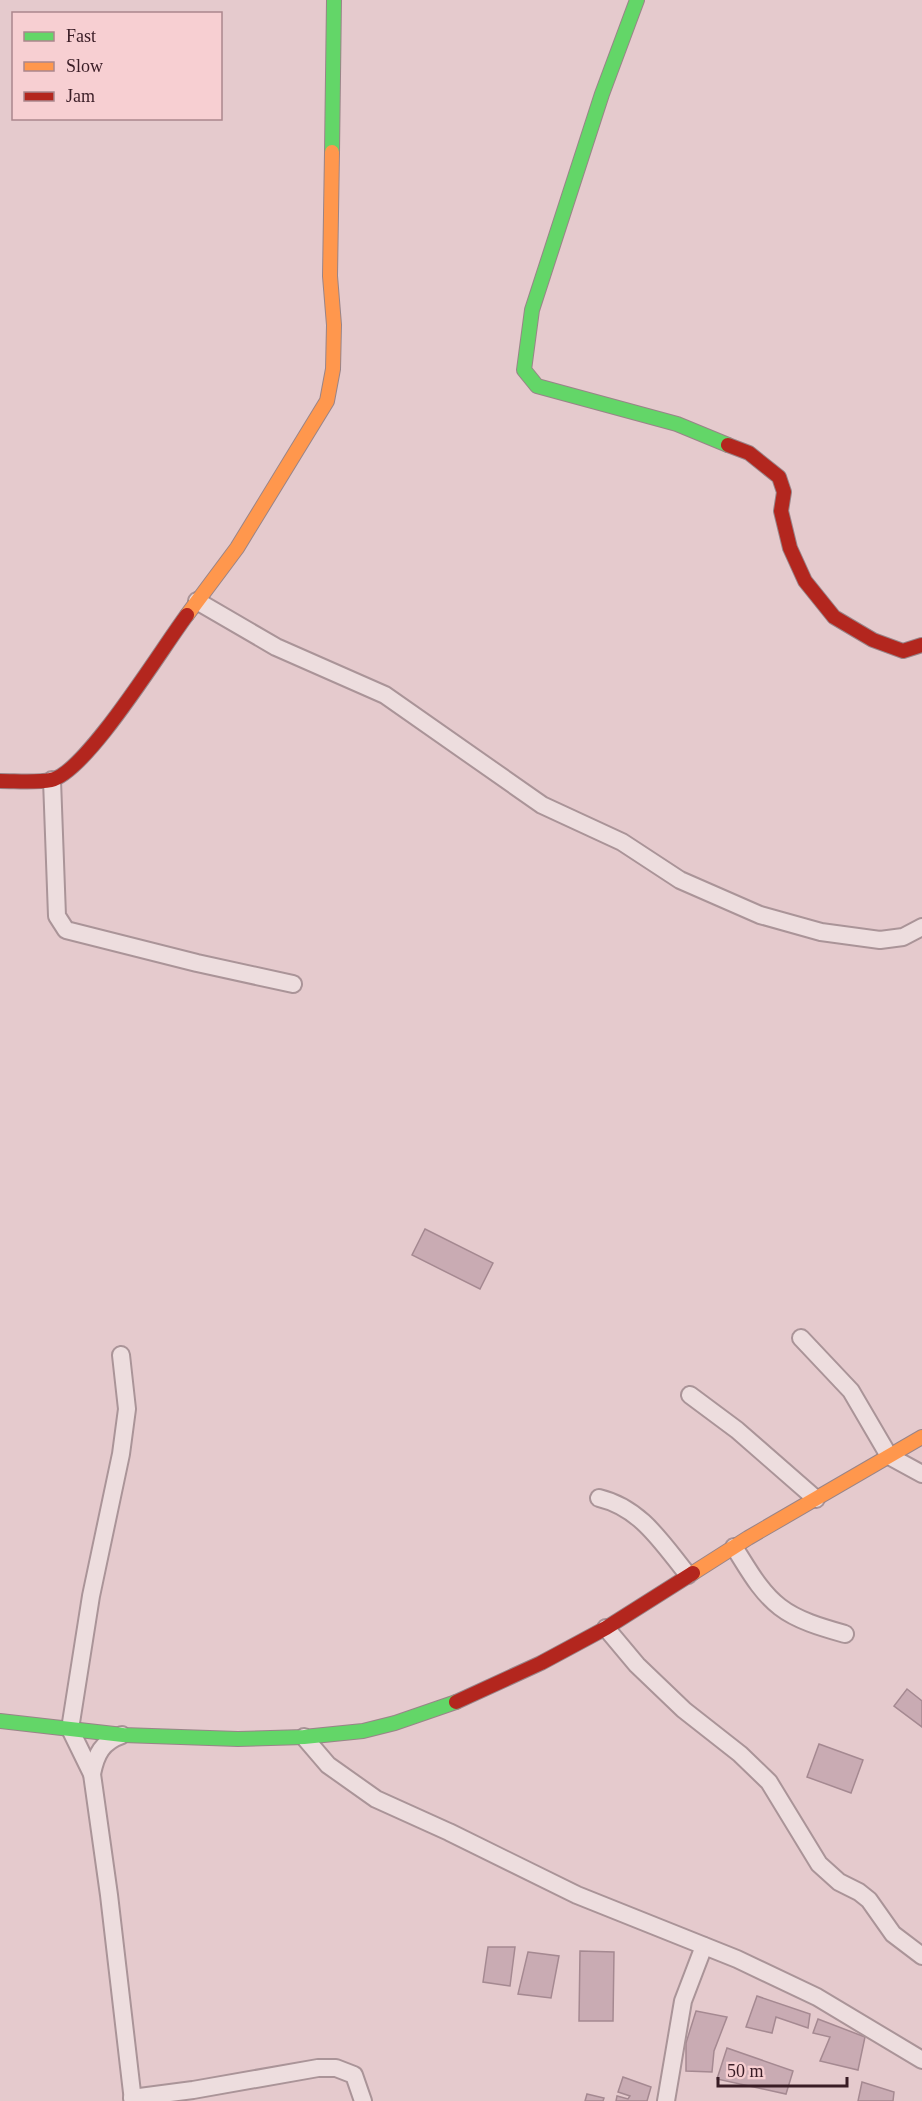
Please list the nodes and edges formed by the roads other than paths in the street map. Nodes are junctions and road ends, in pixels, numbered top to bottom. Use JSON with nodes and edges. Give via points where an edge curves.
{"nodes":[{"id":1,"x":334,"y":0,"type":"edge"},
{"id":2,"x":637,"y":0,"type":"edge"},
{"id":3,"x":197,"y":601,"type":"junction"},
{"id":4,"x":922,"y":645,"type":"edge"},
{"id":5,"x":52,"y":780,"type":"junction"},
{"id":6,"x":0,"y":781,"type":"edge"},
{"id":7,"x":922,"y":927,"type":"edge"},
{"id":8,"x":293,"y":984,"type":"dead end"},
{"id":9,"x":801,"y":1338,"type":"dead end"},
{"id":10,"x":121,"y":1355,"type":"dead end"},
{"id":11,"x":690,"y":1395,"type":"dead end"},
{"id":12,"x":922,"y":1437,"type":"edge"},
{"id":13,"x":889,"y":1456,"type":"junction"},
{"id":14,"x":922,"y":1474,"type":"edge"},
{"id":15,"x":599,"y":1498,"type":"dead end"},
{"id":16,"x":816,"y":1499,"type":"junction"},
{"id":17,"x":734,"y":1547,"type":"junction"},
{"id":18,"x":688,"y":1575,"type":"junction"},
{"id":19,"x":606,"y":1628,"type":"junction"},
{"id":20,"x":845,"y":1634,"type":"dead end"},
{"id":21,"x":0,"y":1721,"type":"edge"},
{"id":22,"x":70,"y":1729,"type":"junction"},
{"id":23,"x":123,"y":1735,"type":"junction"},
{"id":24,"x":304,"y":1737,"type":"junction"},
{"id":25,"x":92,"y":1774,"type":"junction"},
{"id":26,"x":704,"y":1946,"type":"junction"},
{"id":27,"x":922,"y":1956,"type":"edge"},
{"id":28,"x":922,"y":2060,"type":"edge"},
{"id":29,"x":133,"y":2099,"type":"edge"},
{"id":30,"x":363,"y":2101,"type":"edge"},
{"id":31,"x":666,"y":2101,"type":"edge"}],
"edges":[{"from":1,"to":3,"type":"street","via":[[330,276],[334,325],[327,402],[237,548]]},
{"from":2,"to":4,"type":"street","via":[[532,310],[524,370],[537,386],[677,424],[749,453],[779,477],[784,492],[781,511],[790,548],[806,581],[834,617],[873,640],[903,651]]},
{"from":3,"to":5,"type":"street","via":[[112,722],[73,768]]},
{"from":3,"to":7,"type":"street","via":[[276,647],[385,695],[542,805],[622,842],[680,880],[760,915],[821,932],[880,940],[903,937]]},
{"from":5,"to":6,"type":"street"},
{"from":5,"to":8,"type":"street","via":[[57,916],[66,930]]},
{"from":9,"to":13,"type":"street","via":[[851,1391]]},
{"from":10,"to":22,"type":"street","via":[[126,1409],[121,1454],[91,1596]]},
{"from":11,"to":16,"type":"street"},
{"from":12,"to":13,"type":"street"},
{"from":13,"to":14,"type":"street"},
{"from":13,"to":16,"type":"street"},
{"from":15,"to":18,"type":"street","via":[[633,1512]]},
{"from":16,"to":17,"type":"street"},
{"from":17,"to":18,"type":"street"},
{"from":17,"to":20,"type":"street","via":[[780,1608]]},
{"from":18,"to":19,"type":"street"},
{"from":19,"to":24,"type":"street","via":[[541,1663],[439,1708],[363,1731]]},
{"from":19,"to":27,"type":"street","via":[[637,1665],[684,1710],[769,1782],[819,1864],[869,1900],[893,1934]]},
{"from":21,"to":22,"type":"street"},
{"from":22,"to":23,"type":"street"},
{"from":22,"to":25,"type":"street"},
{"from":23,"to":24,"type":"street"},
{"from":23,"to":25,"type":"street","via":[[101,1747]]},
{"from":24,"to":26,"type":"street","via":[[328,1765],[376,1799],[577,1895]]},
{"from":25,"to":29,"type":"street"},
{"from":26,"to":28,"type":"street","via":[[818,1997]]},
{"from":26,"to":31,"type":"street","via":[[683,2001]]},
{"from":29,"to":30,"type":"street","via":[[336,2068],[354,2075]]}]}
